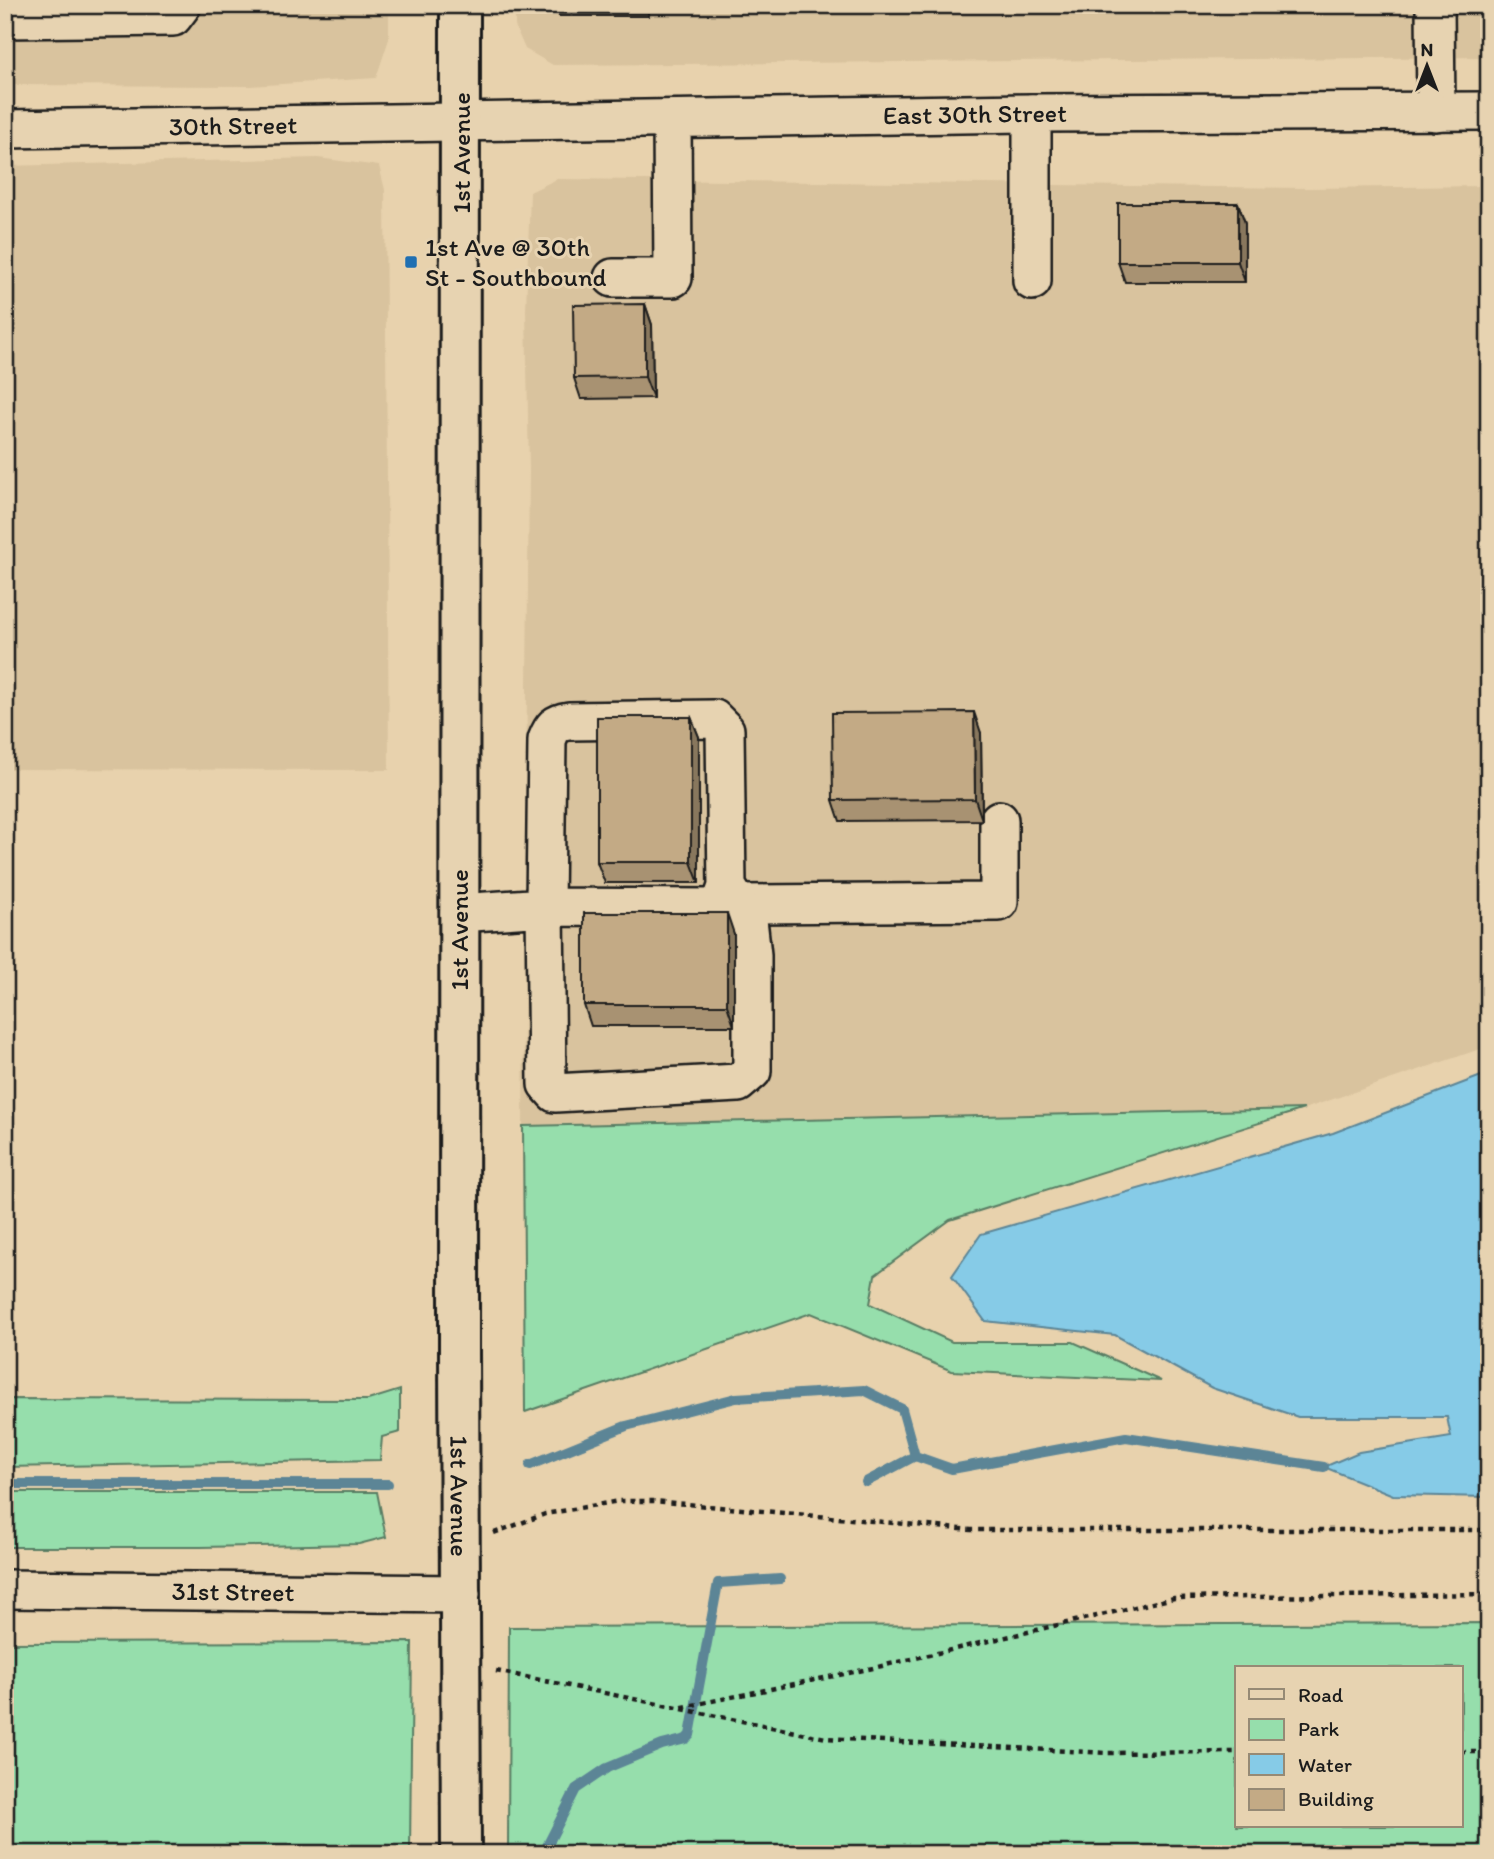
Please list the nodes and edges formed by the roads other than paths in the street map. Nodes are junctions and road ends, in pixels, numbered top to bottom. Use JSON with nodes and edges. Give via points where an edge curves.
{"nodes":[{"id":1,"x":182,"y":5,"type":"edge"},
{"id":2,"x":460,"y":5,"type":"edge"},
{"id":3,"x":1434,"y":5,"type":"edge"},
{"id":4,"x":5,"y":19,"type":"edge"},
{"id":5,"x":1489,"y":111,"type":"edge"},
{"id":6,"x":1436,"y":112,"type":"junction"},
{"id":7,"x":1032,"y":113,"type":"junction"},
{"id":8,"x":672,"y":119,"type":"junction"},
{"id":9,"x":461,"y":122,"type":"junction"},
{"id":10,"x":5,"y":129,"type":"edge"},
{"id":11,"x":613,"y":278,"type":"dead end"},
{"id":12,"x":1032,"y":281,"type":"dead end"},
{"id":13,"x":999,"y":820,"type":"dead end"},
{"id":14,"x":734,"y":895,"type":"junction"},
{"id":15,"x":544,"y":907,"type":"junction"},
{"id":16,"x":459,"y":913,"type":"junction"},
{"id":17,"x":5,"y":1589,"type":"edge"},
{"id":18,"x":461,"y":1594,"type":"junction"},
{"id":19,"x":461,"y":1854,"type":"edge"}],
"edges":[{"from":1,"to":4,"type":"street","via":[[173,17]]},
{"from":2,"to":9,"type":"main road","name":"1st Avenue"},
{"from":3,"to":6,"type":"street"},
{"from":5,"to":6,"type":"street","name":"East 30th Street"},
{"from":6,"to":7,"type":"street","name":"East 30th Street"},
{"from":7,"to":8,"type":"street","name":"East 30th Street"},
{"from":7,"to":12,"type":"street"},
{"from":8,"to":9,"type":"street","name":"East 30th Street"},
{"from":8,"to":11,"type":"street","via":[[673,278]]},
{"from":9,"to":10,"type":"street","name":"30th Street"},
{"from":9,"to":16,"type":"main road","name":"1st Avenue"},
{"from":13,"to":14,"type":"street","via":[[999,902]]},
{"from":14,"to":15,"type":"street","via":[[711,908]]},
{"from":14,"to":15,"type":"street","via":[[725,730],[713,719],[559,722],[547,740]]},
{"from":14,"to":15,"type":"street","via":[[748,920],[752,955],[752,1072],[737,1083],[555,1093],[547,1084]]},
{"from":15,"to":16,"type":"street"},
{"from":16,"to":18,"type":"main road","name":"1st Avenue"},
{"from":17,"to":18,"type":"street","name":"31st Street"},
{"from":18,"to":19,"type":"main road","name":"1st Avenue"}]}
